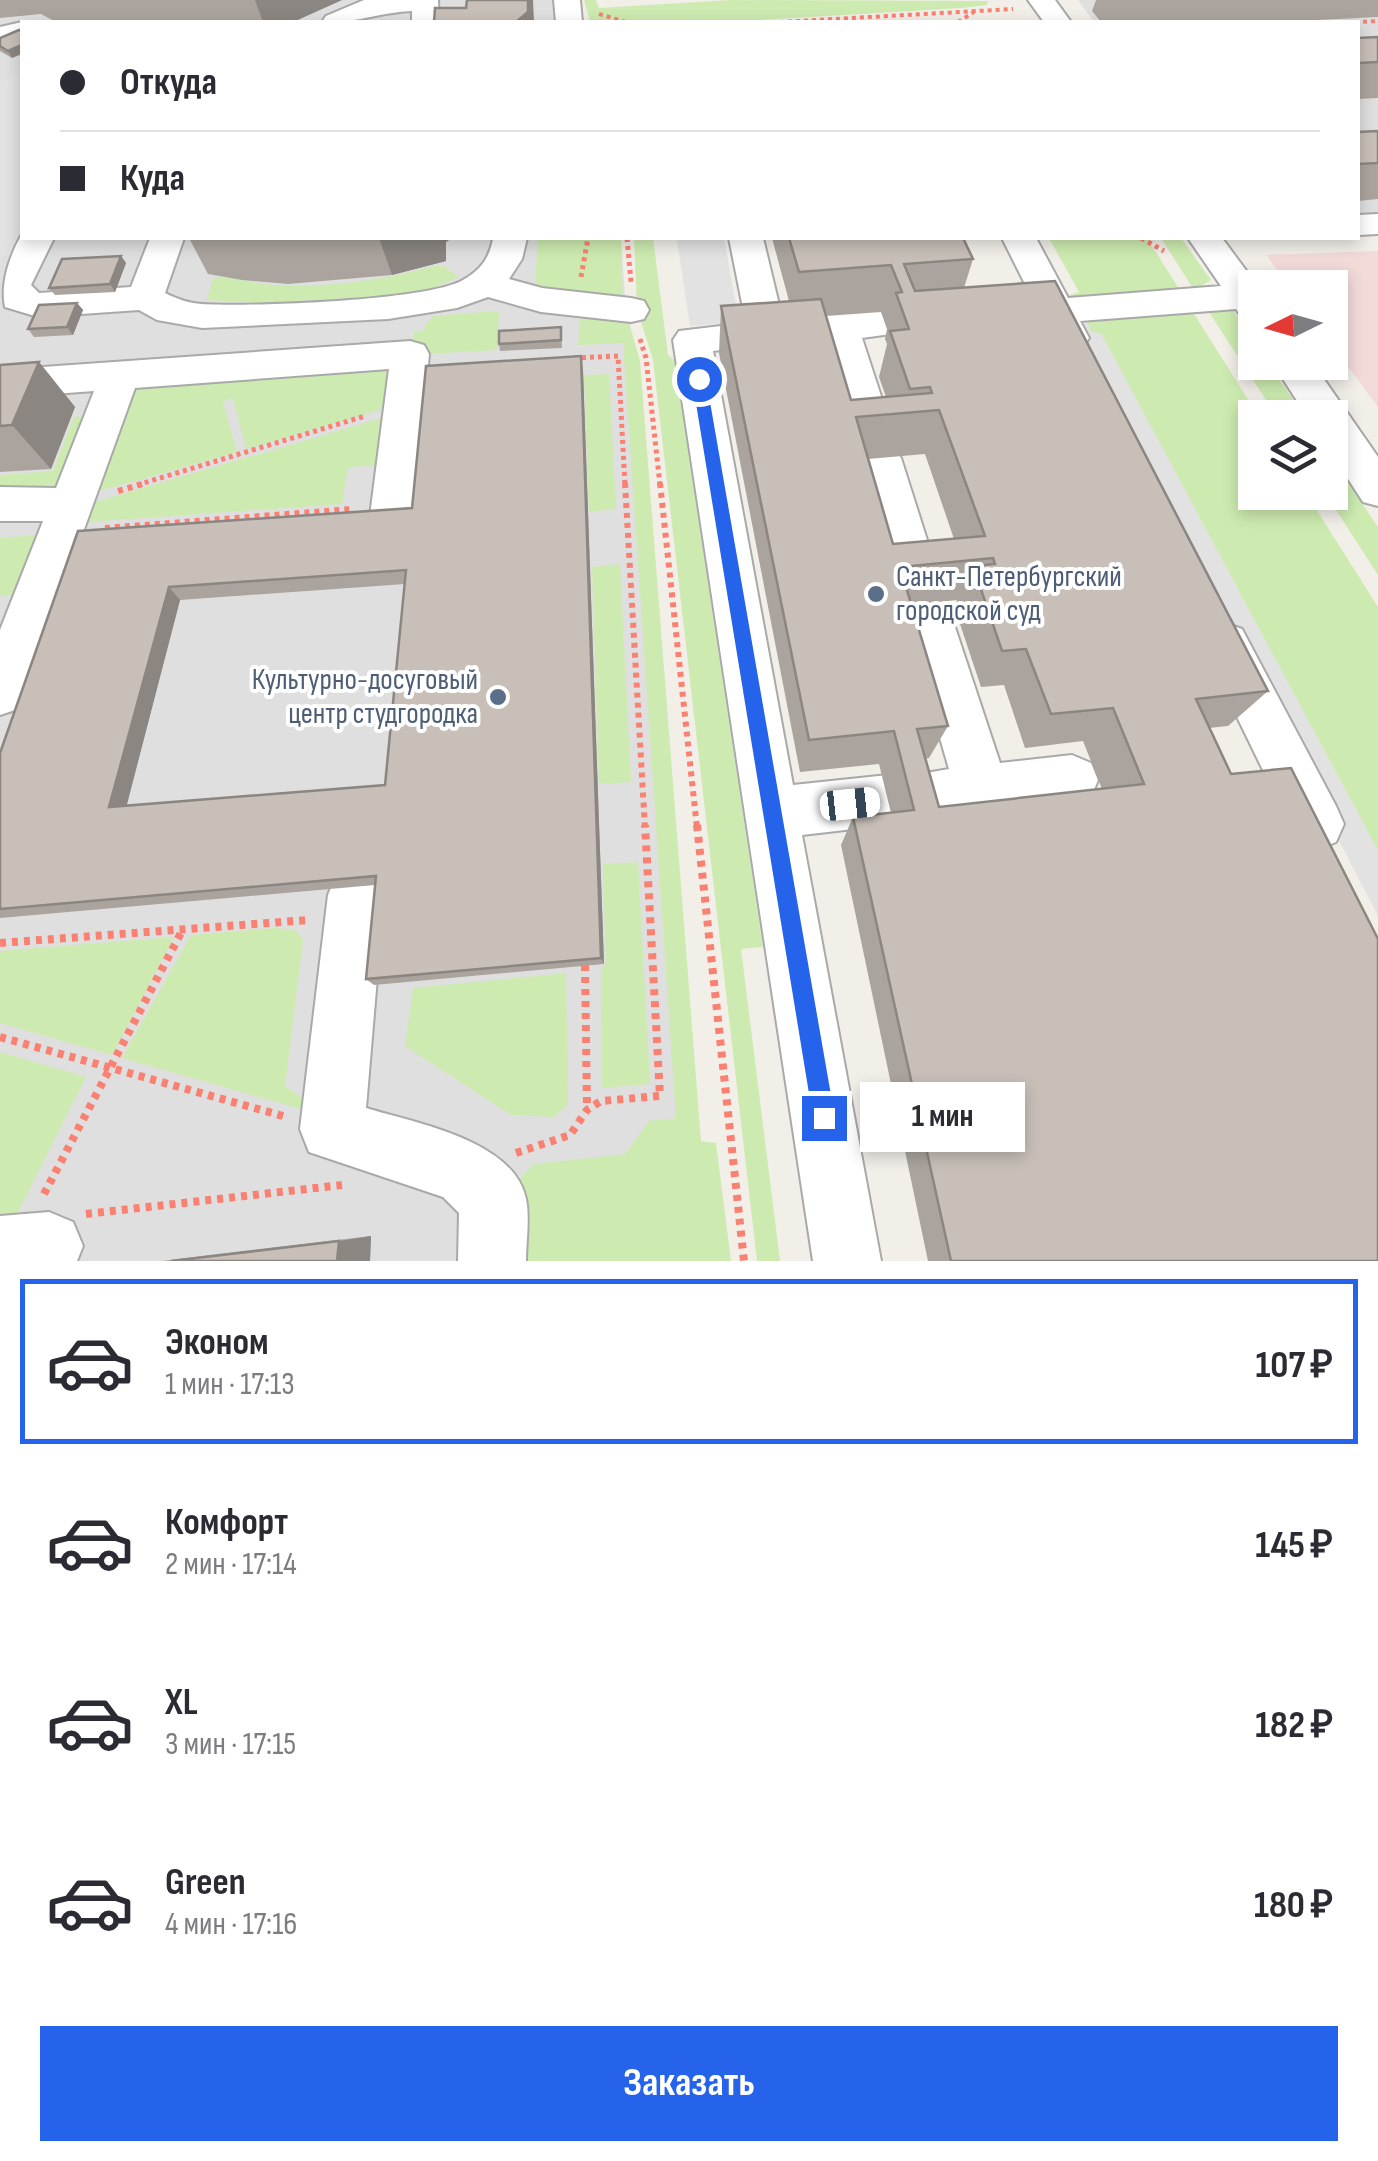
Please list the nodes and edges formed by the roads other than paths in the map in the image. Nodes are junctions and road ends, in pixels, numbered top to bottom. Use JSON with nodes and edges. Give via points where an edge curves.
{"nodes":[{"id":1,"x":1032,"y":4,"type":"edge"},
{"id":2,"x":347,"y":20,"type":"edge"},
{"id":3,"x":425,"y":20,"type":"edge"},
{"id":4,"x":1053,"y":20,"type":"edge"},
{"id":5,"x":35,"y":240,"type":"edge"},
{"id":6,"x":166,"y":240,"type":"edge"},
{"id":7,"x":510,"y":240,"type":"edge"},
{"id":8,"x":746,"y":240,"type":"edge"},
{"id":9,"x":1019,"y":240,"type":"edge"},
{"id":10,"x":1206,"y":240,"type":"edge"},
{"id":11,"x":482,"y":283,"type":"junction"},
{"id":12,"x":1238,"y":285,"type":"edge"},
{"id":13,"x":146,"y":298,"type":"junction"},
{"id":14,"x":1238,"y":302,"type":"edge"},
{"id":15,"x":631,"y":310,"type":"road end"},
{"id":16,"x":1056,"y":310,"type":"junction"},
{"id":17,"x":997,"y":315,"type":"edge"},
{"id":18,"x":900,"y":323,"type":"edge"},
{"id":19,"x":840,"y":328,"type":"junction"},
{"id":20,"x":767,"y":334,"type":"junction"},
{"id":21,"x":120,"y":375,"type":"junction"},
{"id":22,"x":1092,"y":381,"type":"edge"},
{"id":23,"x":0,"y":384,"type":"edge"},
{"id":24,"x":1348,"y":446,"type":"edge"},
{"id":25,"x":1378,"y":490,"type":"edge"},
{"id":26,"x":0,"y":504,"type":"edge"},
{"id":27,"x":392,"y":516,"type":"edge"},
{"id":28,"x":67,"y":518,"type":"junction"},
{"id":29,"x":1208,"y":609,"type":"edge"},
{"id":30,"x":0,"y":693,"type":"edge"},
{"id":31,"x":1072,"y":780,"type":"dead end"},
{"id":32,"x":982,"y":790,"type":"junction"},
{"id":33,"x":773,"y":813,"type":"junction"},
{"id":34,"x":1333,"y":855,"type":"edge"},
{"id":35,"x":355,"y":906,"type":"road end"},
{"id":36,"x":492,"y":1261,"type":"edge"},
{"id":37,"x":847,"y":1261,"type":"edge"}],
"edges":[{"from":1,"to":4,"type":"street"},
{"from":2,"to":3,"type":"street","via":[[377,4],[426,2]]},
{"from":5,"to":13,"type":"street","via":[[13,284],[18,299],[38,305]]},
{"from":6,"to":13,"type":"street"},
{"from":7,"to":11,"type":"street","via":[[502,264]]},
{"from":8,"to":20,"type":"street"},
{"from":9,"to":16,"type":"street"},
{"from":10,"to":12,"type":"street"},
{"from":11,"to":13,"type":"street","via":[[405,306],[221,315],[170,312]]},
{"from":11,"to":15,"type":"street","via":[[541,300]]},
{"from":14,"to":16,"type":"street"},
{"from":16,"to":17,"type":"street"},
{"from":16,"to":22,"type":"street"},
{"from":18,"to":19,"type":"street"},
{"from":19,"to":20,"type":"street"},
{"from":19,"to":32,"type":"street"},
{"from":20,"to":33,"type":"street","via":[[692,340]]},
{"from":21,"to":23,"type":"street"},
{"from":21,"to":27,"type":"street","via":[[410,354]]},
{"from":21,"to":28,"type":"street"},
{"from":24,"to":25,"type":"street"},
{"from":26,"to":28,"type":"street"},
{"from":28,"to":30,"type":"street"},
{"from":29,"to":34,"type":"street"},
{"from":31,"to":32,"type":"street"},
{"from":32,"to":33,"type":"street"},
{"from":33,"to":37,"type":"street"},
{"from":35,"to":36,"type":"street","via":[[339,1157],[463,1171],[493,1199]]}]}
